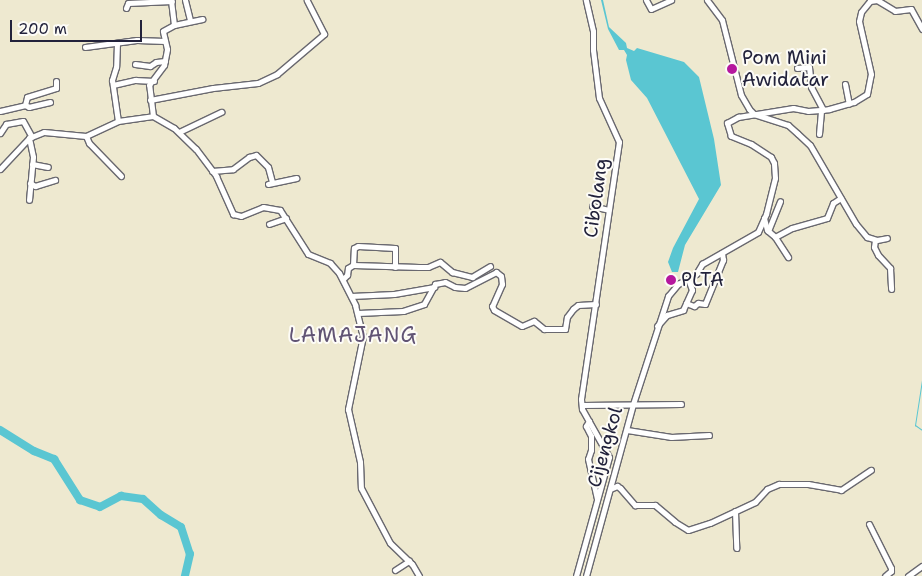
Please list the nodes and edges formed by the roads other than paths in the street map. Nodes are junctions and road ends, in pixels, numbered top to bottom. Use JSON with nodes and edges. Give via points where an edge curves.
{"nodes":[{"id":1,"x":185,"y":0,"type":"edge"},
{"id":2,"x":307,"y":0,"type":"edge"},
{"id":3,"x":586,"y":0,"type":"edge"},
{"id":4,"x":646,"y":0,"type":"edge"},
{"id":5,"x":672,"y":0,"type":"edge"},
{"id":6,"x":707,"y":0,"type":"edge"},
{"id":7,"x":172,"y":1,"type":"edge"},
{"id":8,"x":126,"y":8,"type":"dead end"},
{"id":9,"x":202,"y":19,"type":"dead end"},
{"id":10,"x":190,"y":20,"type":"junction"},
{"id":11,"x":174,"y":25,"type":"junction"},
{"id":12,"x":922,"y":29,"type":"edge"},
{"id":13,"x":165,"y":41,"type":"junction"},
{"id":14,"x":117,"y":43,"type":"junction"},
{"id":15,"x":85,"y":46,"type":"dead end"},
{"id":16,"x":165,"y":62,"type":"junction"},
{"id":17,"x":135,"y":64,"type":"dead end"},
{"id":18,"x":797,"y":68,"type":"dead end"},
{"id":19,"x":154,"y":80,"type":"junction"},
{"id":20,"x":56,"y":81,"type":"dead end"},
{"id":21,"x":845,"y":84,"type":"dead end"},
{"id":22,"x":113,"y":85,"type":"junction"},
{"id":23,"x":150,"y":100,"type":"junction"},
{"id":24,"x":50,"y":102,"type":"dead end"},
{"id":25,"x":849,"y":104,"type":"junction"},
{"id":26,"x":25,"y":105,"type":"junction"},
{"id":27,"x":822,"y":110,"type":"junction"},
{"id":28,"x":0,"y":111,"type":"edge"},
{"id":29,"x":221,"y":112,"type":"dead end"},
{"id":30,"x":754,"y":114,"type":"junction"},
{"id":31,"x":153,"y":116,"type":"junction"},
{"id":32,"x":118,"y":121,"type":"junction"},
{"id":33,"x":179,"y":132,"type":"junction"},
{"id":34,"x":0,"y":133,"type":"edge"},
{"id":35,"x":819,"y":134,"type":"dead end"},
{"id":36,"x":86,"y":136,"type":"junction"},
{"id":37,"x":31,"y":138,"type":"junction"},
{"id":38,"x":32,"y":164,"type":"junction"},
{"id":39,"x":48,"y":167,"type":"dead end"},
{"id":40,"x":0,"y":169,"type":"edge"},
{"id":41,"x":212,"y":171,"type":"junction"},
{"id":42,"x":121,"y":176,"type":"dead end"},
{"id":43,"x":296,"y":178,"type":"dead end"},
{"id":44,"x":55,"y":180,"type":"dead end"},
{"id":45,"x":30,"y":183,"type":"junction"},
{"id":46,"x":841,"y":198,"type":"junction"},
{"id":47,"x":29,"y":200,"type":"dead end"},
{"id":48,"x":780,"y":201,"type":"dead end"},
{"id":49,"x":592,"y":206,"type":"dead end"},
{"id":50,"x":609,"y":210,"type":"junction"},
{"id":51,"x":764,"y":217,"type":"junction"},
{"id":52,"x":289,"y":222,"type":"junction"},
{"id":53,"x":269,"y":224,"type":"dead end"},
{"id":54,"x":768,"y":231,"type":"junction"},
{"id":55,"x":775,"y":237,"type":"junction"},
{"id":56,"x":887,"y":238,"type":"dead end"},
{"id":57,"x":875,"y":240,"type":"junction"},
{"id":58,"x":722,"y":253,"type":"junction"},
{"id":59,"x":788,"y":258,"type":"dead end"},
{"id":60,"x":353,"y":265,"type":"junction"},
{"id":61,"x":490,"y":266,"type":"dead end"},
{"id":62,"x":395,"y":267,"type":"junction"},
{"id":63,"x":343,"y":279,"type":"junction"},
{"id":64,"x":688,"y":279,"type":"junction"},
{"id":65,"x":434,"y":287,"type":"junction"},
{"id":66,"x":891,"y":289,"type":"dead end"},
{"id":67,"x":351,"y":296,"type":"junction"},
{"id":68,"x":686,"y":303,"type":"junction"},
{"id":69,"x":596,"y":304,"type":"junction"},
{"id":70,"x":358,"y":314,"type":"junction"},
{"id":71,"x":657,"y":327,"type":"junction"},
{"id":72,"x":633,"y":404,"type":"junction"},
{"id":73,"x":681,"y":404,"type":"dead end"},
{"id":74,"x":582,"y":405,"type":"junction"},
{"id":75,"x":588,"y":421,"type":"junction"},
{"id":76,"x":627,"y":430,"type":"junction"},
{"id":77,"x":709,"y":435,"type":"dead end"},
{"id":78,"x":872,"y":470,"type":"dead end"},
{"id":79,"x":609,"y":490,"type":"junction"},
{"id":80,"x":598,"y":500,"type":"junction"},
{"id":81,"x":735,"y":511,"type":"junction"},
{"id":82,"x":869,"y":524,"type":"dead end"},
{"id":83,"x":736,"y":548,"type":"dead end"},
{"id":84,"x":408,"y":561,"type":"junction"},
{"id":85,"x":922,"y":566,"type":"edge"},
{"id":86,"x":396,"y":570,"type":"dead end"},
{"id":87,"x":419,"y":576,"type":"edge"},
{"id":88,"x":576,"y":576,"type":"edge"},
{"id":89,"x":586,"y":576,"type":"edge"},
{"id":90,"x":885,"y":576,"type":"edge"},
{"id":91,"x":908,"y":576,"type":"edge"}],
"edges":[{"from":1,"to":10,"type":"street"},
{"from":2,"to":23,"type":"street","via":[[324,34],[277,74],[258,83]]},
{"from":3,"to":50,"type":"street","name":"Cibolang","via":[[594,31],[599,98],[619,142]]},
{"from":4,"to":5,"type":"street","via":[[651,10]]},
{"from":6,"to":30,"type":"street","via":[[722,20],[741,95]]},
{"from":7,"to":8,"type":"street","via":[[128,2]]},
{"from":7,"to":11,"type":"street"},
{"from":9,"to":10,"type":"street"},
{"from":10,"to":11,"type":"street"},
{"from":11,"to":13,"type":"street","via":[[164,30]]},
{"from":12,"to":25,"type":"street","via":[[912,9],[895,10],[877,0],[868,3],[859,21],[871,74],[870,85],[867,94]]},
{"from":13,"to":14,"type":"street"},
{"from":13,"to":16,"type":"street"},
{"from":14,"to":15,"type":"street"},
{"from":14,"to":22,"type":"street"},
{"from":16,"to":17,"type":"street","via":[[150,66]]},
{"from":16,"to":19,"type":"street"},
{"from":18,"to":27,"type":"street","via":[[809,67],[811,87]]},
{"from":19,"to":22,"type":"street"},
{"from":19,"to":23,"type":"street","via":[[149,85]]},
{"from":20,"to":26,"type":"street","via":[[56,88],[27,97]]},
{"from":21,"to":25,"type":"street"},
{"from":22,"to":32,"type":"street"},
{"from":23,"to":31,"type":"street"},
{"from":24,"to":26,"type":"street"},
{"from":25,"to":27,"type":"street"},
{"from":26,"to":28,"type":"street"},
{"from":27,"to":30,"type":"street","via":[[795,108]]},
{"from":27,"to":35,"type":"street"},
{"from":29,"to":33,"type":"street"},
{"from":30,"to":46,"type":"street","via":[[788,126],[810,145]]},
{"from":30,"to":51,"type":"street","name":"Cijengkol","via":[[734,118],[726,125],[731,136],[751,144],[774,162],[775,178]]},
{"from":31,"to":32,"type":"street"},
{"from":31,"to":33,"type":"street"},
{"from":32,"to":36,"type":"street"},
{"from":33,"to":41,"type":"street"},
{"from":34,"to":37,"type":"street","via":[[6,124],[23,121]]},
{"from":36,"to":37,"type":"street","via":[[48,131]]},
{"from":36,"to":42,"type":"street"},
{"from":37,"to":38,"type":"street"},
{"from":37,"to":40,"type":"street"},
{"from":38,"to":39,"type":"street"},
{"from":38,"to":45,"type":"street"},
{"from":41,"to":43,"type":"street","via":[[233,169],[249,157],[256,156],[268,167],[270,183]]},
{"from":41,"to":52,"type":"street","via":[[234,214],[241,216],[257,208],[268,207],[280,210]]},
{"from":44,"to":45,"type":"street","via":[[35,186]]},
{"from":45,"to":47,"type":"street"},
{"from":46,"to":55,"type":"street","via":[[833,203],[827,218],[792,228]]},
{"from":46,"to":57,"type":"street","via":[[856,224],[867,237]]},
{"from":48,"to":54,"type":"street"},
{"from":49,"to":50,"type":"street"},
{"from":50,"to":69,"type":"street","name":"Cibolang"},
{"from":51,"to":54,"type":"street"},
{"from":51,"to":58,"type":"street","name":"Cijengkol","via":[[758,232]]},
{"from":52,"to":53,"type":"street"},
{"from":52,"to":63,"type":"street","via":[[308,254],[330,263]]},
{"from":54,"to":55,"type":"street"},
{"from":55,"to":59,"type":"street"},
{"from":56,"to":57,"type":"street"},
{"from":57,"to":66,"type":"street","via":[[878,255],[890,268]]},
{"from":58,"to":64,"type":"street","name":"Cijengkol","via":[[702,264]]},
{"from":58,"to":68,"type":"street","via":[[723,260],[705,304],[694,306]]},
{"from":60,"to":62,"type":"street"},
{"from":60,"to":62,"type":"street","via":[[354,248],[358,246],[395,248]]},
{"from":60,"to":63,"type":"street"},
{"from":61,"to":62,"type":"street","via":[[472,277],[452,272],[440,262],[428,267]]},
{"from":63,"to":67,"type":"street"},
{"from":64,"to":68,"type":"street","via":[[692,290]]},
{"from":64,"to":71,"type":"street","name":"Cijengkol","via":[[678,284],[668,296]]},
{"from":65,"to":67,"type":"street","via":[[394,294]]},
{"from":65,"to":69,"type":"street","via":[[445,282],[465,288],[492,273],[499,273],[502,284],[492,306],[494,310],[522,326],[534,321],[551,330],[565,329],[567,317],[578,305]]},
{"from":65,"to":70,"type":"street","via":[[428,299],[416,307],[404,311]]},
{"from":67,"to":70,"type":"street"},
{"from":68,"to":71,"type":"street","via":[[683,310],[667,315]]},
{"from":69,"to":74,"type":"street","name":"Cibolang"},
{"from":70,"to":84,"type":"street","via":[[363,336],[348,409],[360,462],[361,488],[390,543]]},
{"from":71,"to":72,"type":"street","name":"Cijengkol"},
{"from":72,"to":73,"type":"street"},
{"from":72,"to":74,"type":"street"},
{"from":72,"to":76,"type":"street","name":"Cijengkol"},
{"from":74,"to":75,"type":"street","name":"Cibolang"},
{"from":75,"to":80,"type":"street","via":[[586,426],[591,436],[588,459]]},
{"from":75,"to":80,"type":"street","name":"Cibolang","via":[[609,457]]},
{"from":76,"to":77,"type":"street","via":[[671,437]]},
{"from":76,"to":79,"type":"street","name":"Cijengkol"},
{"from":78,"to":81,"type":"street","via":[[841,490],[808,484],[779,484]]},
{"from":79,"to":81,"type":"street","via":[[615,486],[620,488],[635,505],[655,505],[688,530]]},
{"from":79,"to":89,"type":"street","name":"Cijengkol"},
{"from":80,"to":88,"type":"street","name":"Cibolang"},
{"from":81,"to":83,"type":"street"},
{"from":82,"to":90,"type":"street","via":[[891,568]]},
{"from":84,"to":86,"type":"street"},
{"from":84,"to":87,"type":"street"},
{"from":85,"to":91,"type":"street"}]}
